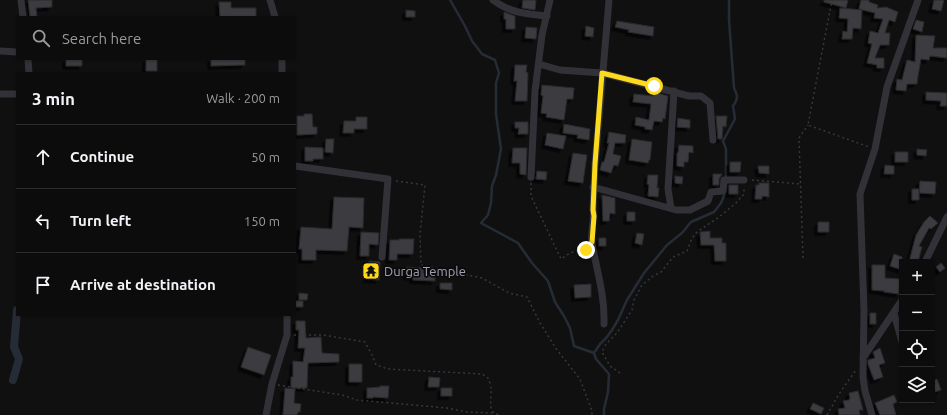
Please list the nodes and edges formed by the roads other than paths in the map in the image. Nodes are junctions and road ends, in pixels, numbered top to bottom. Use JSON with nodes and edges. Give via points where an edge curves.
{"nodes":[{"id":1,"x":20,"y":0,"type":"edge"},
{"id":2,"x":270,"y":0,"type":"edge"},
{"id":3,"x":493,"y":0,"type":"edge"},
{"id":4,"x":550,"y":0,"type":"edge"},
{"id":5,"x":609,"y":0,"type":"edge"},
{"id":6,"x":918,"y":0,"type":"edge"},
{"id":7,"x":23,"y":16,"type":"edge"},
{"id":8,"x":275,"y":16,"type":"edge"},
{"id":9,"x":547,"y":16,"type":"junction"},
{"id":10,"x":0,"y":51,"type":"edge"},
{"id":11,"x":16,"y":52,"type":"edge"},
{"id":12,"x":28,"y":60,"type":"edge"},
{"id":13,"x":282,"y":60,"type":"edge"},
{"id":14,"x":539,"y":64,"type":"junction"},
{"id":15,"x":29,"y":72,"type":"edge"},
{"id":16,"x":282,"y":72,"type":"edge"},
{"id":17,"x":602,"y":73,"type":"junction"},
{"id":18,"x":674,"y":91,"type":"junction"},
{"id":19,"x":0,"y":94,"type":"edge"},
{"id":20,"x":16,"y":94,"type":"edge"},
{"id":21,"x":712,"y":140,"type":"dead end"},
{"id":22,"x":296,"y":166,"type":"edge"},
{"id":23,"x":531,"y":178,"type":"road end"},
{"id":24,"x":744,"y":180,"type":"road end"},
{"id":25,"x":594,"y":187,"type":"junction"},
{"id":26,"x":671,"y":208,"type":"junction"},
{"id":27,"x":947,"y":217,"type":"edge"},
{"id":28,"x":382,"y":257,"type":"dead end"},
{"id":29,"x":926,"y":259,"type":"edge"},
{"id":30,"x":899,"y":305,"type":"edge"},
{"id":31,"x":894,"y":313,"type":"junction"},
{"id":32,"x":287,"y":316,"type":"edge"},
{"id":33,"x":604,"y":324,"type":"dead end"},
{"id":34,"x":899,"y":331,"type":"edge"},
{"id":35,"x":863,"y":358,"type":"junction"},
{"id":36,"x":266,"y":415,"type":"edge"},
{"id":37,"x":872,"y":415,"type":"edge"}],
"edges":[{"from":1,"to":7,"type":"street"},
{"from":2,"to":8,"type":"street"},
{"from":3,"to":9,"type":"street","via":[[515,12]]},
{"from":4,"to":9,"type":"street"},
{"from":5,"to":17,"type":"street"},
{"from":6,"to":35,"type":"street","via":[[887,87],[875,149],[860,194]]},
{"from":9,"to":14,"type":"street"},
{"from":10,"to":11,"type":"street"},
{"from":12,"to":15,"type":"street"},
{"from":13,"to":16,"type":"street"},
{"from":14,"to":17,"type":"street","via":[[560,70]]},
{"from":14,"to":23,"type":"street","via":[[534,105]]},
{"from":17,"to":18,"type":"street"},
{"from":17,"to":25,"type":"street"},
{"from":18,"to":21,"type":"street","via":[[689,96],[701,96],[710,104]]},
{"from":18,"to":26,"type":"street","via":[[668,189]]},
{"from":19,"to":20,"type":"street"},
{"from":22,"to":28,"type":"street","via":[[388,179]]},
{"from":24,"to":26,"type":"street","via":[[724,180],[723,191],[711,192],[708,201],[690,210]]},
{"from":25,"to":26,"type":"street"},
{"from":25,"to":33,"type":"street","via":[[592,242],[602,291]]},
{"from":27,"to":29,"type":"street"},
{"from":30,"to":31,"type":"street"},
{"from":31,"to":34,"type":"street"},
{"from":31,"to":35,"type":"street"},
{"from":32,"to":36,"type":"street","via":[[286,335]]},
{"from":35,"to":37,"type":"street","via":[[865,391]]}]}
